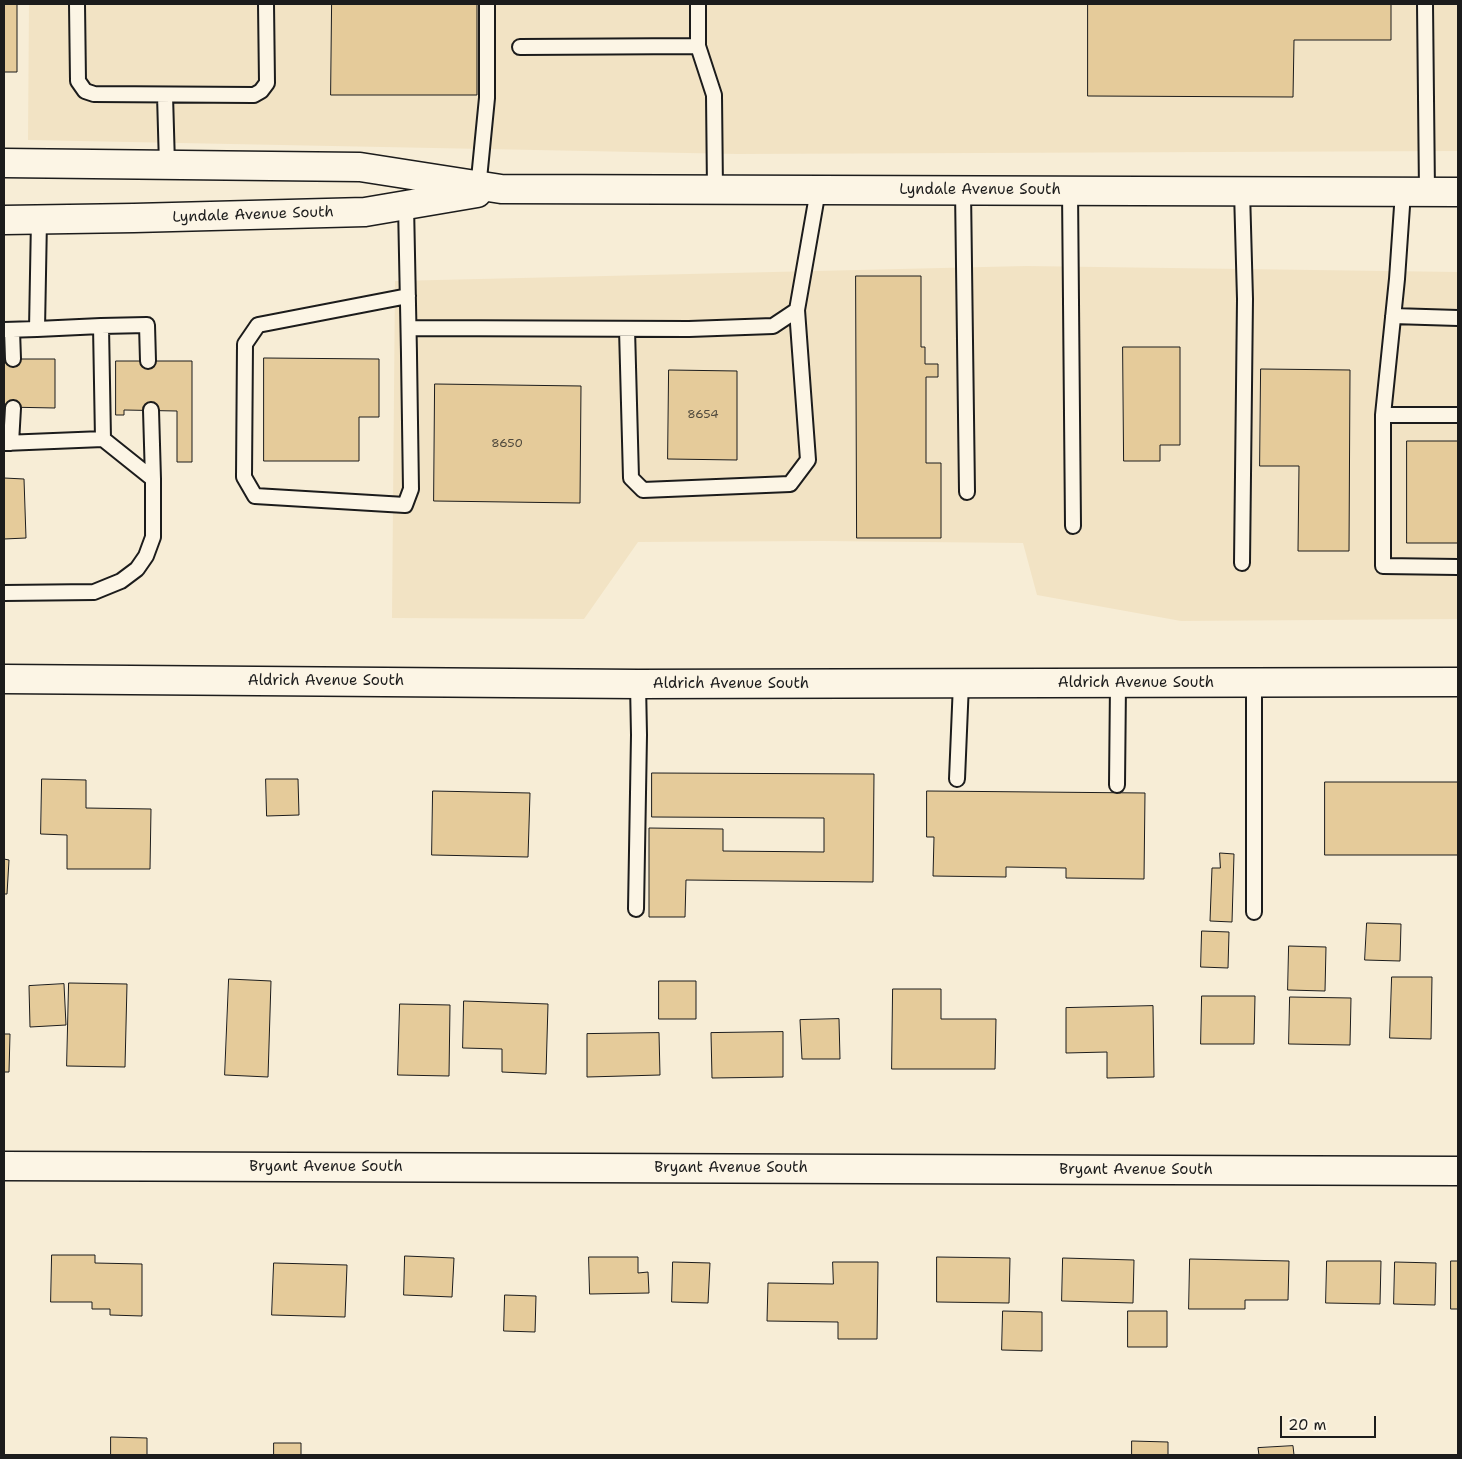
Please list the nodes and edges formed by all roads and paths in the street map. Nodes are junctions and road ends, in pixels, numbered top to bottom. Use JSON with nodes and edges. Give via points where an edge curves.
{"nodes":[{"id":1,"x":77,"y":4,"type":"edge"},
{"id":2,"x":266,"y":4,"type":"edge"},
{"id":3,"x":487,"y":4,"type":"edge"},
{"id":4,"x":698,"y":4,"type":"edge"},
{"id":5,"x":1425,"y":4,"type":"edge"},
{"id":6,"x":698,"y":46,"type":"junction"},
{"id":7,"x":520,"y":47,"type":"dead end"},
{"id":8,"x":165,"y":96,"type":"junction"},
{"id":9,"x":4,"y":164,"type":"edge"},
{"id":10,"x":167,"y":165,"type":"junction"},
{"id":11,"x":486,"y":189,"type":"junction"},
{"id":12,"x":715,"y":190,"type":"junction"},
{"id":13,"x":818,"y":190,"type":"junction"},
{"id":14,"x":963,"y":190,"type":"junction"},
{"id":15,"x":1070,"y":190,"type":"junction"},
{"id":16,"x":1242,"y":191,"type":"junction"},
{"id":17,"x":1415,"y":192,"type":"junction"},
{"id":18,"x":1458,"y":192,"type":"edge"},
{"id":19,"x":406,"y":205,"type":"junction"},
{"id":20,"x":40,"y":219,"type":"junction"},
{"id":21,"x":4,"y":220,"type":"edge"},
{"id":22,"x":408,"y":296,"type":"junction"},
{"id":23,"x":797,"y":310,"type":"junction"},
{"id":24,"x":1393,"y":316,"type":"junction"},
{"id":25,"x":1458,"y":318,"type":"edge"},
{"id":26,"x":101,"y":326,"type":"junction"},
{"id":27,"x":408,"y":328,"type":"junction"},
{"id":28,"x":37,"y":329,"type":"junction"},
{"id":29,"x":627,"y":329,"type":"junction"},
{"id":30,"x":8,"y":330,"type":"edge"},
{"id":31,"x":13,"y":359,"type":"dead end"},
{"id":32,"x":148,"y":361,"type":"dead end"},
{"id":33,"x":13,"y":408,"type":"dead end"},
{"id":34,"x":151,"y":410,"type":"dead end"},
{"id":35,"x":1458,"y":415,"type":"edge"},
{"id":36,"x":1383,"y":416,"type":"junction"},
{"id":37,"x":103,"y":439,"type":"junction"},
{"id":38,"x":8,"y":443,"type":"edge"},
{"id":39,"x":153,"y":479,"type":"junction"},
{"id":40,"x":968,"y":492,"type":"dead end"},
{"id":41,"x":1073,"y":526,"type":"dead end"},
{"id":42,"x":1242,"y":563,"type":"dead end"},
{"id":43,"x":1458,"y":567,"type":"edge"},
{"id":44,"x":4,"y":593,"type":"edge"},
{"id":45,"x":4,"y":679,"type":"edge"},
{"id":46,"x":1254,"y":682,"type":"junction"},
{"id":47,"x":1458,"y":682,"type":"edge"},
{"id":48,"x":961,"y":683,"type":"junction"},
{"id":49,"x":638,"y":684,"type":"junction"},
{"id":50,"x":1118,"y":684,"type":"junction"},
{"id":51,"x":957,"y":780,"type":"dead end"},
{"id":52,"x":1118,"y":785,"type":"dead end"},
{"id":53,"x":636,"y":909,"type":"dead end"},
{"id":54,"x":1254,"y":912,"type":"dead end"},
{"id":55,"x":4,"y":1166,"type":"edge"},
{"id":56,"x":1458,"y":1171,"type":"edge"}],
"edges":[{"from":1,"to":8,"type":"lane","via":[[78,81],[85,91]]},
{"from":2,"to":8,"type":"lane","via":[[267,83],[261,91],[254,95]]},
{"from":3,"to":11,"type":"lane"},
{"from":4,"to":6,"type":"lane"},
{"from":5,"to":17,"type":"lane"},
{"from":6,"to":7,"type":"lane"},
{"from":6,"to":12,"type":"lane","via":[[714,95]]},
{"from":8,"to":10,"type":"lane"},
{"from":9,"to":10,"type":"street","name":"Lyndale Avenue South"},
{"from":10,"to":11,"type":"street","name":"Lyndale Avenue South","via":[[360,167]]},
{"from":11,"to":12,"type":"street","name":"Lyndale Avenue South"},
{"from":11,"to":19,"type":"street","name":"Lyndale Avenue South"},
{"from":12,"to":13,"type":"street","name":"Lyndale Avenue South"},
{"from":13,"to":14,"type":"street","name":"Lyndale Avenue South"},
{"from":13,"to":23,"type":"lane"},
{"from":14,"to":15,"type":"street","name":"Lyndale Avenue South"},
{"from":14,"to":40,"type":"lane"},
{"from":15,"to":16,"type":"street","name":"Lyndale Avenue South"},
{"from":15,"to":41,"type":"lane"},
{"from":16,"to":17,"type":"street","name":"Lyndale Avenue South"},
{"from":16,"to":42,"type":"lane"},
{"from":17,"to":18,"type":"street","name":"Lyndale Avenue South"},
{"from":17,"to":24,"type":"lane"},
{"from":19,"to":20,"type":"street","name":"Lyndale Avenue South","via":[[365,212]]},
{"from":19,"to":22,"type":"lane"},
{"from":20,"to":21,"type":"street","name":"Lyndale Avenue South"},
{"from":20,"to":28,"type":"lane"},
{"from":22,"to":27,"type":"lane"},
{"from":22,"to":27,"type":"lane","via":[[258,325],[245,344],[244,477],[255,496],[405,505],[411,489]]},
{"from":23,"to":29,"type":"lane","via":[[773,326]]},
{"from":23,"to":29,"type":"lane","via":[[808,460],[790,484],[642,490],[631,478]]},
{"from":24,"to":25,"type":"lane"},
{"from":24,"to":36,"type":"lane"},
{"from":26,"to":28,"type":"lane"},
{"from":26,"to":32,"type":"lane","via":[[148,326]]},
{"from":26,"to":37,"type":"lane"},
{"from":27,"to":29,"type":"lane"},
{"from":28,"to":30,"type":"lane"},
{"from":30,"to":31,"type":"lane"},
{"from":33,"to":38,"type":"lane"},
{"from":34,"to":39,"type":"lane"},
{"from":35,"to":36,"type":"lane"},
{"from":36,"to":43,"type":"lane","via":[[1383,566]]},
{"from":37,"to":38,"type":"lane"},
{"from":37,"to":39,"type":"lane"},
{"from":39,"to":44,"type":"lane","via":[[153,537],[137,569],[121,581],[94,592]]},
{"from":45,"to":49,"type":"street","name":"Aldrich Avenue South"},
{"from":46,"to":47,"type":"street","name":"Aldrich Avenue South"},
{"from":46,"to":50,"type":"street","name":"Aldrich Avenue South"},
{"from":46,"to":54,"type":"lane"},
{"from":48,"to":49,"type":"street","name":"Aldrich Avenue South"},
{"from":48,"to":50,"type":"street","name":"Aldrich Avenue South"},
{"from":48,"to":51,"type":"lane"},
{"from":49,"to":53,"type":"lane"},
{"from":50,"to":52,"type":"lane"},
{"from":55,"to":56,"type":"street","name":"Bryant Avenue South"}]}
